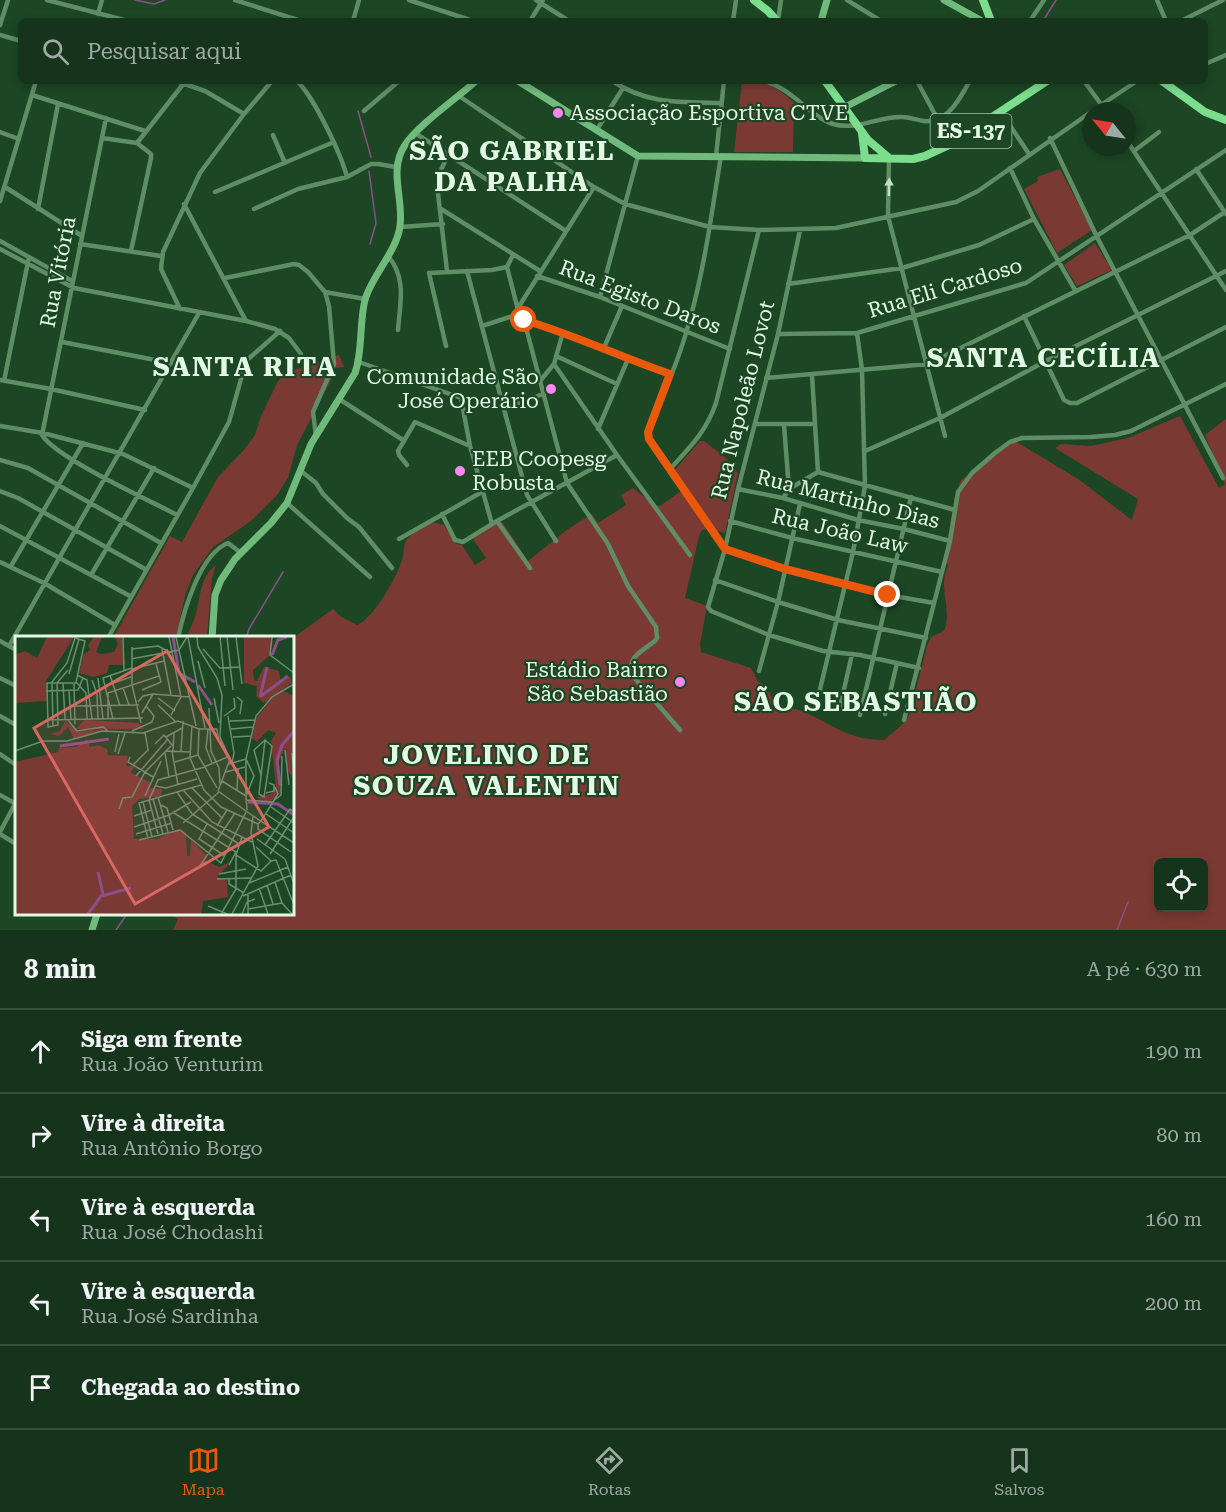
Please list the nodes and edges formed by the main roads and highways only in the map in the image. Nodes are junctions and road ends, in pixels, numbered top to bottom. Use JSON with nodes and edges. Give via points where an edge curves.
{"nodes":[{"id":1,"x":754,"y":0,"type":"edge"},
{"id":2,"x":983,"y":0,"type":"edge"},
{"id":3,"x":775,"y":18,"type":"edge"},
{"id":4,"x":990,"y":18,"type":"edge"},
{"id":5,"x":827,"y":84,"type":"edge"},
{"id":6,"x":1043,"y":84,"type":"edge"},
{"id":7,"x":1166,"y":84,"type":"edge"},
{"id":8,"x":1226,"y":120,"type":"edge"},
{"id":9,"x":862,"y":133,"type":"junction"},
{"id":10,"x":888,"y":157,"type":"junction"}],
"edges":[{"from":1,"to":3,"type":"main road"},
{"from":2,"to":4,"type":"main road"},
{"from":5,"to":9,"type":"main road"},
{"from":6,"to":10,"type":"main road","number":"ES-137","via":[[951,144],[914,159]]},
{"from":7,"to":8,"type":"main road","via":[[1204,112]]},
{"from":9,"to":10,"type":"main road"},
{"from":9,"to":10,"type":"main road","number":"ES-137","via":[[865,158]]}]}
